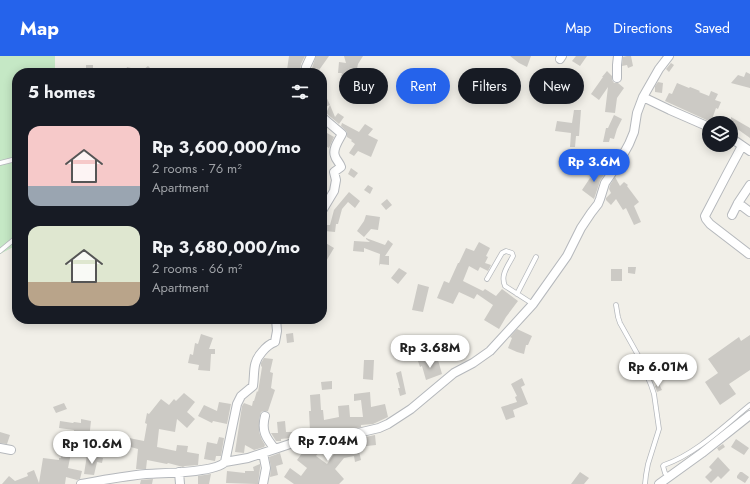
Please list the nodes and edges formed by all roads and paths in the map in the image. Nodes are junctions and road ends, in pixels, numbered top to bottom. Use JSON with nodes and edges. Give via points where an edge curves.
{"nodes":[{"id":1,"x":311,"y":56,"type":"edge"},
{"id":2,"x":618,"y":56,"type":"edge"},
{"id":3,"x":669,"y":56,"type":"edge"},
{"id":4,"x":306,"y":68,"type":"edge"},
{"id":5,"x":617,"y":78,"type":"dead end"},
{"id":6,"x":643,"y":96,"type":"junction"},
{"id":7,"x":327,"y":121,"type":"edge"},
{"id":8,"x":702,"y":124,"type":"edge"},
{"id":9,"x":738,"y":143,"type":"edge"},
{"id":10,"x":742,"y":146,"type":"junction"},
{"id":11,"x":750,"y":151,"type":"edge"},
{"id":12,"x":12,"y":160,"type":"edge"},
{"id":13,"x":0,"y":163,"type":"edge"},
{"id":14,"x":750,"y":185,"type":"edge"},
{"id":15,"x":327,"y":203,"type":"edge"},
{"id":16,"x":738,"y":203,"type":"junction"},
{"id":17,"x":750,"y":212,"type":"edge"},
{"id":18,"x":732,"y":215,"type":"dead end"},
{"id":19,"x":12,"y":241,"type":"edge"},
{"id":20,"x":0,"y":250,"type":"edge"},
{"id":21,"x":749,"y":254,"type":"dead end"},
{"id":22,"x":536,"y":257,"type":"dead end"},
{"id":23,"x":487,"y":279,"type":"dead end"},
{"id":24,"x":517,"y":294,"type":"junction"},
{"id":25,"x":533,"y":304,"type":"junction"},
{"id":26,"x":616,"y":305,"type":"dead end"},
{"id":27,"x":276,"y":324,"type":"edge"},
{"id":28,"x":750,"y":405,"type":"edge"},
{"id":29,"x":265,"y":416,"type":"dead end"},
{"id":30,"x":750,"y":416,"type":"edge"},
{"id":31,"x":0,"y":448,"type":"edge"},
{"id":32,"x":275,"y":449,"type":"junction"},
{"id":33,"x":11,"y":450,"type":"dead end"},
{"id":34,"x":263,"y":453,"type":"junction"},
{"id":35,"x":225,"y":462,"type":"junction"},
{"id":36,"x":179,"y":472,"type":"junction"},
{"id":37,"x":669,"y":477,"type":"junction"},
{"id":38,"x":81,"y":484,"type":"edge"},
{"id":39,"x":180,"y":484,"type":"edge"},
{"id":40,"x":263,"y":484,"type":"edge"},
{"id":41,"x":645,"y":484,"type":"edge"},
{"id":42,"x":659,"y":484,"type":"edge"}],
"edges":[{"from":1,"to":4,"type":"street"},
{"from":2,"to":5,"type":"street"},
{"from":3,"to":6,"type":"street"},
{"from":6,"to":8,"type":"street"},
{"from":6,"to":25,"type":"street","via":[[632,137],[606,183],[600,199],[564,261]]},
{"from":7,"to":15,"type":"street","via":[[342,134],[334,148],[335,157],[341,167],[334,172],[334,191]]},
{"from":9,"to":10,"type":"street"},
{"from":10,"to":11,"type":"street"},
{"from":10,"to":21,"type":"street","via":[[705,216],[710,224]]},
{"from":12,"to":13,"type":"lane"},
{"from":14,"to":16,"type":"street"},
{"from":16,"to":17,"type":"street"},
{"from":16,"to":18,"type":"street"},
{"from":19,"to":20,"type":"lane"},
{"from":22,"to":24,"type":"lane"},
{"from":23,"to":24,"type":"lane","via":[[502,253],[512,253],[502,281]]},
{"from":24,"to":25,"type":"lane"},
{"from":25,"to":32,"type":"street","via":[[486,355],[454,373],[411,410],[388,424],[344,436],[296,443]]},
{"from":26,"to":41,"type":"lane","via":[[620,323],[639,357],[654,394],[659,432],[648,464]]},
{"from":27,"to":35,"type":"street","via":[[275,342],[268,345],[256,358],[253,386],[241,396],[237,404]]},
{"from":28,"to":37,"type":"lane","via":[[692,450],[664,465],[663,470]]},
{"from":29,"to":32,"type":"street","via":[[263,431]]},
{"from":30,"to":37,"type":"street"},
{"from":31,"to":33,"type":"street"},
{"from":32,"to":34,"type":"street"},
{"from":34,"to":35,"type":"street"},
{"from":34,"to":40,"type":"street","via":[[266,468]]},
{"from":35,"to":36,"type":"street","via":[[223,465],[210,468]]},
{"from":36,"to":38,"type":"street","via":[[145,474]]},
{"from":36,"to":39,"type":"street"},
{"from":37,"to":42,"type":"street"}]}
